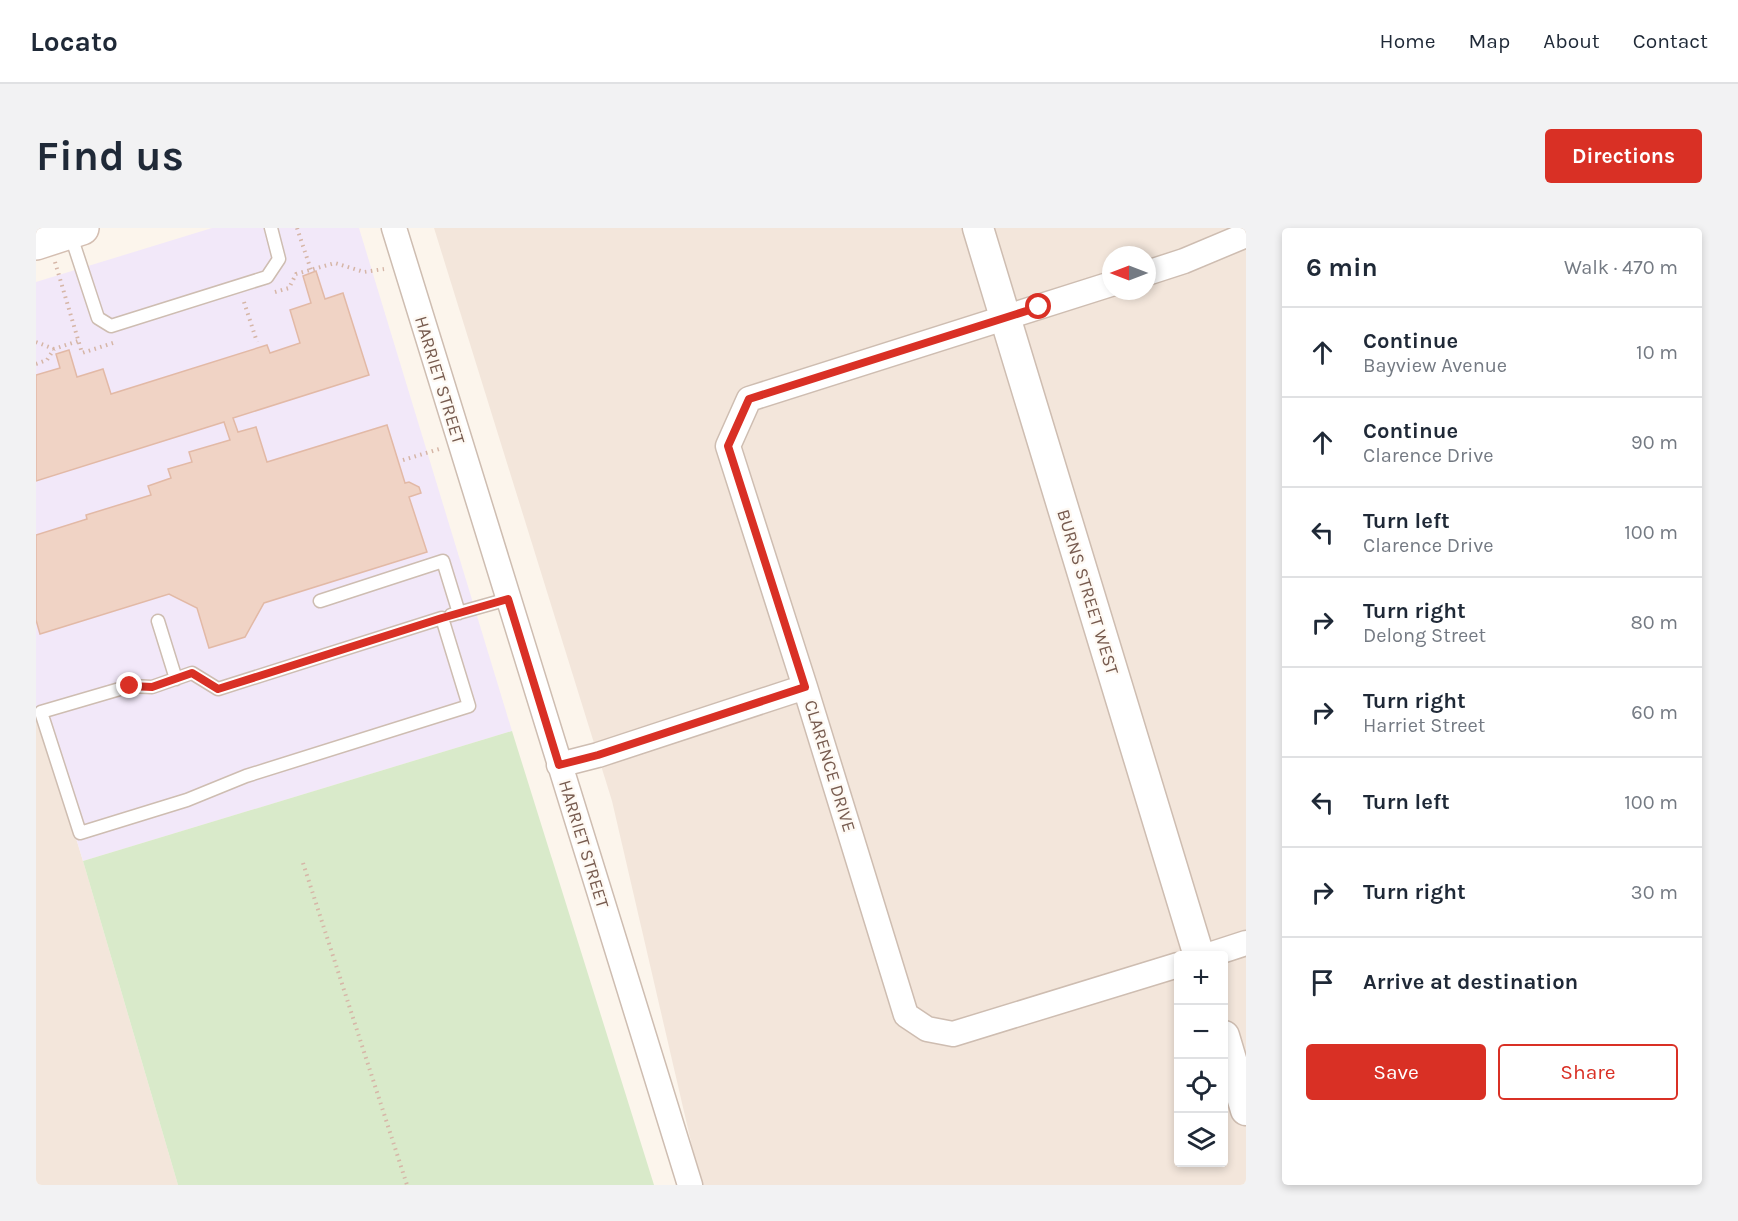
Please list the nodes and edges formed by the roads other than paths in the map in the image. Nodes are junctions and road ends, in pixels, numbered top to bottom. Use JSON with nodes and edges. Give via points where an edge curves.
{"nodes":[{"id":1,"x":271,"y":228,"type":"edge"},
{"id":2,"x":394,"y":228,"type":"edge"},
{"id":3,"x":978,"y":228,"type":"edge"},
{"id":4,"x":76,"y":230,"type":"edge"},
{"id":5,"x":1246,"y":235,"type":"edge"},
{"id":6,"x":36,"y":243,"type":"edge"},
{"id":7,"x":1156,"y":270,"type":"edge"},
{"id":8,"x":1102,"y":287,"type":"edge"},
{"id":9,"x":1004,"y":318,"type":"junction"},
{"id":10,"x":508,"y":599,"type":"junction"},
{"id":11,"x":320,"y":601,"type":"dead end"},
{"id":12,"x":459,"y":613,"type":"junction"},
{"id":13,"x":442,"y":618,"type":"junction"},
{"id":14,"x":158,"y":621,"type":"dead end"},
{"id":15,"x":176,"y":679,"type":"junction"},
{"id":16,"x":805,"y":687,"type":"junction"},
{"id":17,"x":559,"y":765,"type":"junction"},
{"id":18,"x":1246,"y":943,"type":"edge"},
{"id":19,"x":1197,"y":951,"type":"edge"},
{"id":20,"x":1221,"y":951,"type":"edge"},
{"id":21,"x":1174,"y":966,"type":"edge"},
{"id":22,"x":1228,"y":1049,"type":"edge"},
{"id":23,"x":1246,"y":1110,"type":"edge"},
{"id":24,"x":690,"y":1185,"type":"edge"}],
"edges":[{"from":1,"to":4,"type":"lane","via":[[279,259],[267,277],[111,326],[98,318]]},
{"from":2,"to":10,"type":"street","name":"HARRIET STREET"},
{"from":3,"to":9,"type":"street","name":"BURNS STREET WEST"},
{"from":4,"to":6,"type":"main road"},
{"from":5,"to":7,"type":"street"},
{"from":8,"to":9,"type":"street","name":"CLARENCE DRIVE"},
{"from":9,"to":16,"type":"street","name":"CLARENCE DRIVE","via":[[749,399],[728,446]]},
{"from":9,"to":19,"type":"street","name":"BURNS STREET WEST"},
{"from":10,"to":12,"type":"lane"},
{"from":10,"to":17,"type":"street","name":"HARRIET STREET"},
{"from":11,"to":12,"type":"lane","via":[[443,561]]},
{"from":12,"to":13,"type":"lane"},
{"from":13,"to":15,"type":"lane","via":[[218,689],[192,673]]},
{"from":13,"to":15,"type":"lane","via":[[469,706],[80,833],[41,712],[130,686],[152,687]]},
{"from":14,"to":15,"type":"lane"},
{"from":16,"to":17,"type":"street"},
{"from":16,"to":21,"type":"street","name":"CLARENCE DRIVE","via":[[906,1015],[927,1029],[953,1034]]},
{"from":17,"to":24,"type":"street","name":"HARRIET STREET"},
{"from":18,"to":20,"type":"street"},
{"from":22,"to":23,"type":"street"}]}
